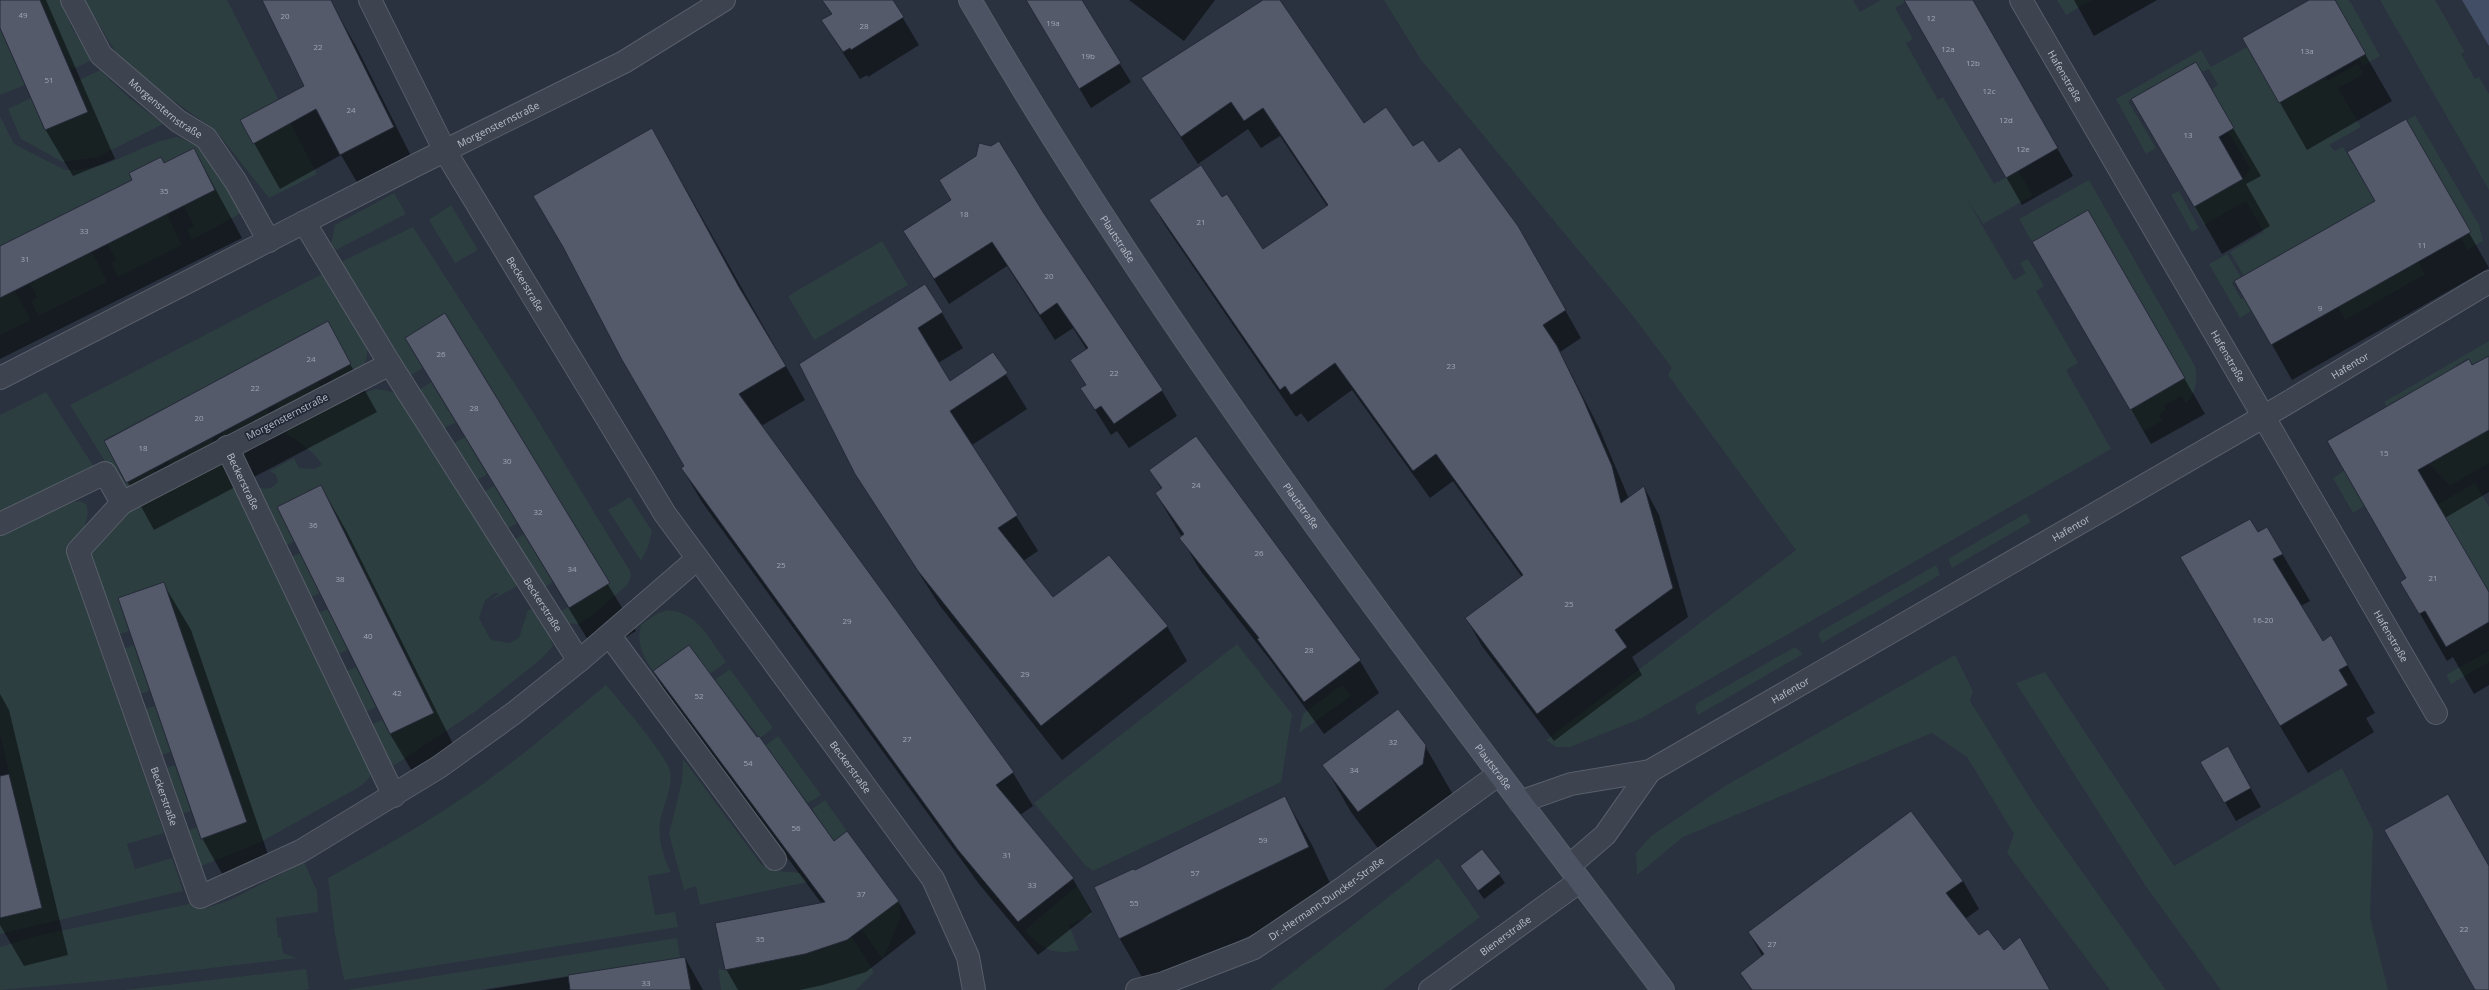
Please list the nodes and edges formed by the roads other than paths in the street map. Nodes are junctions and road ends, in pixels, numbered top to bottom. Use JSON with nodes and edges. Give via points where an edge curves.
{"nodes":[{"id":1,"x":72,"y":0,"type":"edge"},
{"id":2,"x":370,"y":0,"type":"edge"},
{"id":3,"x":724,"y":0,"type":"edge"},
{"id":4,"x":970,"y":0,"type":"edge"},
{"id":5,"x":2021,"y":0,"type":"edge"},
{"id":6,"x":445,"y":151,"type":"junction"},
{"id":7,"x":304,"y":222,"type":"junction"},
{"id":8,"x":269,"y":241,"type":"junction"},
{"id":9,"x":2489,"y":282,"type":"edge"},
{"id":10,"x":390,"y":364,"type":"junction"},
{"id":11,"x":0,"y":378,"type":"edge"},
{"id":12,"x":2263,"y":417,"type":"junction"},
{"id":13,"x":227,"y":447,"type":"junction"},
{"id":14,"x":122,"y":503,"type":"junction"},
{"id":15,"x":0,"y":524,"type":"edge"},
{"id":16,"x":697,"y":558,"type":"junction"},
{"id":17,"x":610,"y":636,"type":"junction"},
{"id":18,"x":580,"y":661,"type":"junction"},
{"id":19,"x":2436,"y":713,"type":"dead end"},
{"id":20,"x":1650,"y":771,"type":"junction"},
{"id":21,"x":1499,"y":774,"type":"junction"},
{"id":22,"x":394,"y":796,"type":"junction"},
{"id":23,"x":1520,"y":802,"type":"junction"},
{"id":24,"x":775,"y":859,"type":"dead end"},
{"id":25,"x":1575,"y":873,"type":"junction"},
{"id":26,"x":1167,"y":986,"type":"edge"},
{"id":27,"x":974,"y":990,"type":"edge"},
{"id":28,"x":1137,"y":990,"type":"edge"},
{"id":29,"x":1430,"y":990,"type":"edge"},
{"id":30,"x":1663,"y":990,"type":"edge"}],
"edges":[{"from":1,"to":8,"type":"street","name":"Morgensternstraße","via":[[101,55],[178,121],[206,138],[236,182]]},
{"from":2,"to":6,"type":"street","name":"Beckerstraße"},
{"from":3,"to":6,"type":"street","name":"Morgensternstraße","via":[[624,62]]},
{"from":4,"to":21,"type":"main road","name":"Plautstraße","via":[[1087,193],[1171,322],[1345,566]]},
{"from":5,"to":12,"type":"street","name":"Hafenstraße"},
{"from":6,"to":7,"type":"street","name":"Morgensternstraße"},
{"from":6,"to":16,"type":"street","name":"Beckerstraße","via":[[665,514]]},
{"from":7,"to":8,"type":"street","name":"Morgensternstraße"},
{"from":7,"to":10,"type":"street","name":"Beckerstraße"},
{"from":8,"to":11,"type":"street","name":"Morgensternstraße"},
{"from":9,"to":12,"type":"street","name":"Hafentor"},
{"from":10,"to":13,"type":"street","name":"Morgensternstraße"},
{"from":10,"to":18,"type":"street","name":"Beckerstraße"},
{"from":12,"to":19,"type":"street","name":"Hafenstraße"},
{"from":12,"to":20,"type":"street","name":"Hafentor"},
{"from":13,"to":14,"type":"street","name":"Morgensternstraße"},
{"from":13,"to":22,"type":"street","name":"Beckerstraße"},
{"from":14,"to":15,"type":"street","via":[[105,473]]},
{"from":14,"to":22,"type":"street","name":"Beckerstraße","via":[[78,551],[200,897],[301,851]]},
{"from":16,"to":17,"type":"street","name":"Beckerstraße"},
{"from":16,"to":27,"type":"street","name":"Beckerstraße","via":[[933,879],[968,956]]},
{"from":17,"to":18,"type":"street","name":"Beckerstraße"},
{"from":17,"to":24,"type":"street"},
{"from":18,"to":22,"type":"street","name":"Beckerstraße","via":[[514,713]]},
{"from":20,"to":23,"type":"street","name":"Hafentor","via":[[1571,784]]},
{"from":20,"to":25,"type":"street","name":"Hafentor"},
{"from":21,"to":23,"type":"main road","name":"Plautstraße"},
{"from":21,"to":26,"type":"street","name":"Dr.-Hermann-Duncker-Straße","via":[[1343,888],[1254,948]]},
{"from":23,"to":25,"type":"main road","name":"Plautstraße"},
{"from":25,"to":29,"type":"street","name":"Bienerstraße"},
{"from":25,"to":30,"type":"main road","name":"Plautstraße"},
{"from":26,"to":28,"type":"street","name":"Dr.-Hermann-Duncker-Straße"}]}
